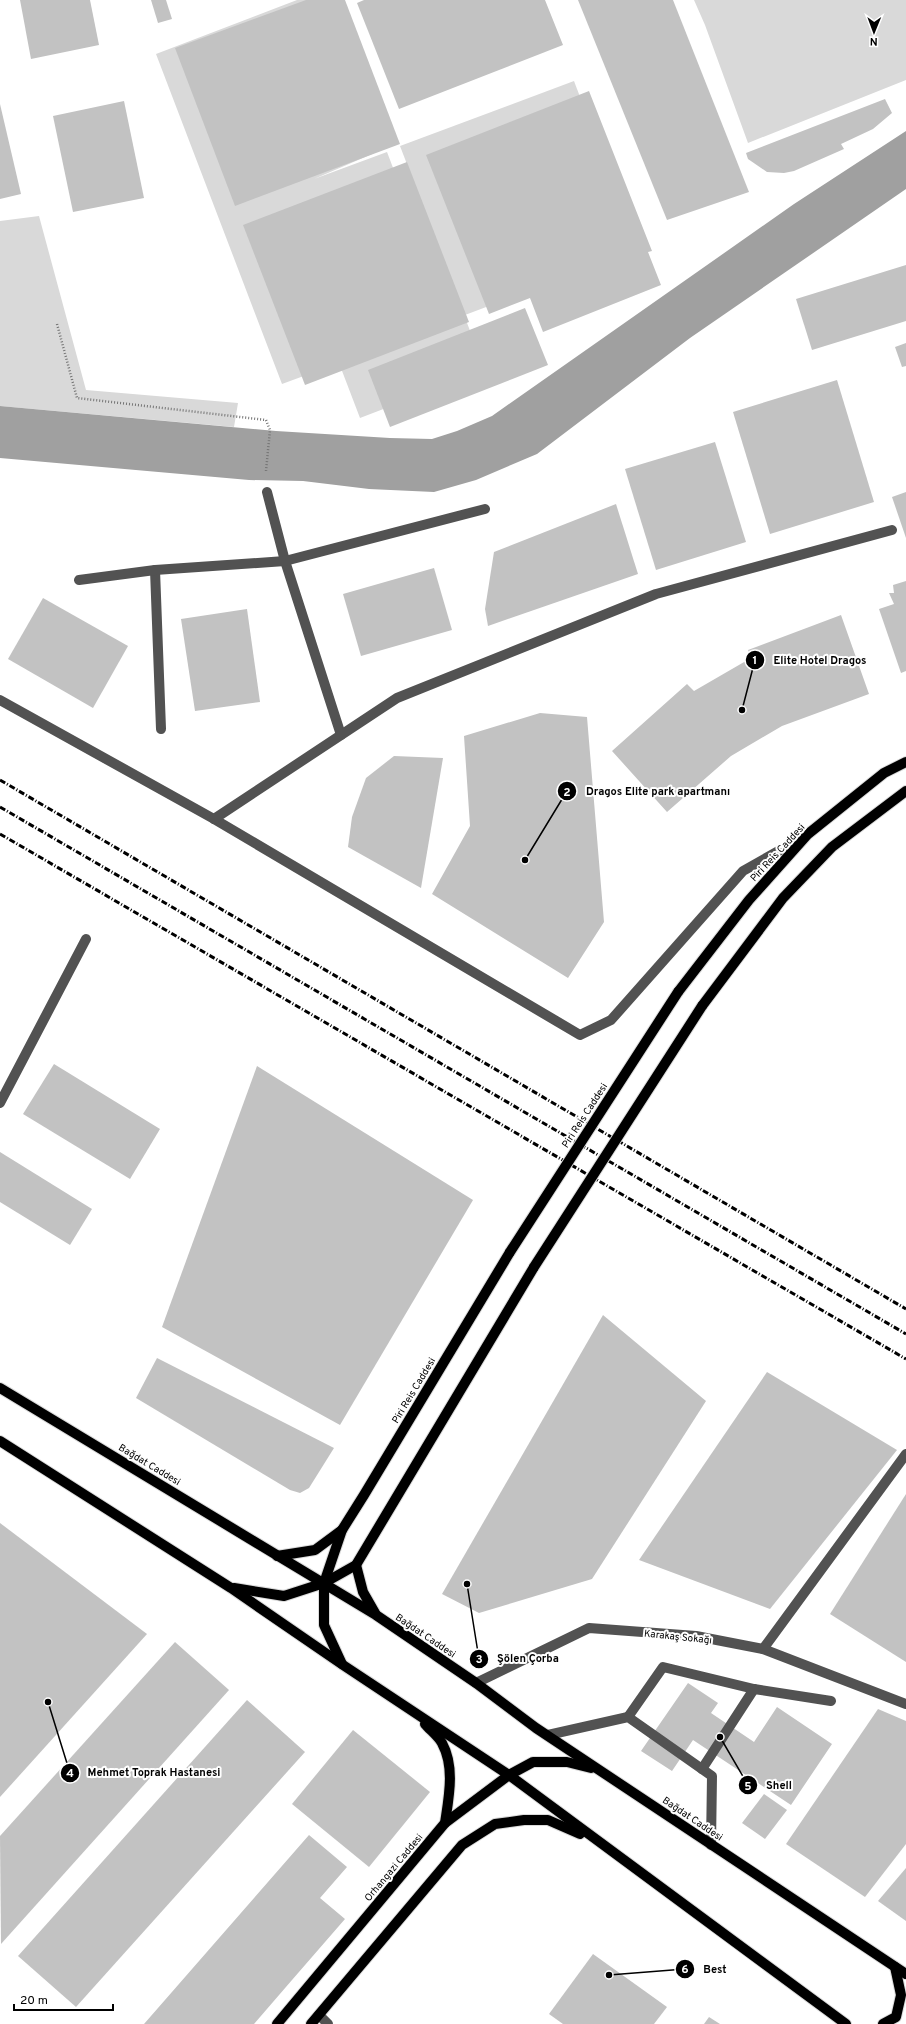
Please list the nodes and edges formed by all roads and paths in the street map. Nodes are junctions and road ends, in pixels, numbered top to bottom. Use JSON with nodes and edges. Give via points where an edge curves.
{"nodes":[{"id":1,"x":57,"y":324,"type":"dead end"},
{"id":2,"x":265,"y":475,"type":"dead end"},
{"id":3,"x":267,"y":492,"type":"dead end"},
{"id":4,"x":485,"y":509,"type":"dead end"},
{"id":5,"x":892,"y":530,"type":"dead end"},
{"id":6,"x":285,"y":561,"type":"junction"},
{"id":7,"x":155,"y":570,"type":"junction"},
{"id":8,"x":79,"y":580,"type":"dead end"},
{"id":9,"x":0,"y":700,"type":"edge"},
{"id":10,"x":161,"y":729,"type":"dead end"},
{"id":11,"x":341,"y":735,"type":"junction"},
{"id":12,"x":906,"y":762,"type":"edge"},
{"id":13,"x":906,"y":791,"type":"edge"},
{"id":14,"x":214,"y":819,"type":"junction"},
{"id":15,"x":808,"y":834,"type":"junction"},
{"id":16,"x":86,"y":939,"type":"dead end"},
{"id":17,"x":0,"y":1103,"type":"edge"},
{"id":18,"x":0,"y":1388,"type":"edge"},
{"id":19,"x":0,"y":1441,"type":"edge"},
{"id":20,"x":906,"y":1454,"type":"edge"},
{"id":21,"x":342,"y":1530,"type":"junction"},
{"id":22,"x":277,"y":1556,"type":"junction"},
{"id":23,"x":356,"y":1565,"type":"junction"},
{"id":24,"x":324,"y":1583,"type":"junction"},
{"id":25,"x":231,"y":1588,"type":"junction"},
{"id":26,"x":376,"y":1615,"type":"junction"},
{"id":27,"x":763,"y":1649,"type":"junction"},
{"id":28,"x":343,"y":1665,"type":"junction"},
{"id":29,"x":476,"y":1684,"type":"junction"},
{"id":30,"x":754,"y":1689,"type":"junction"},
{"id":31,"x":831,"y":1701,"type":"dead end"},
{"id":32,"x":906,"y":1704,"type":"edge"},
{"id":33,"x":411,"y":1710,"type":"junction"},
{"id":34,"x":628,"y":1717,"type":"junction"},
{"id":35,"x":548,"y":1735,"type":"junction"},
{"id":36,"x":702,"y":1769,"type":"junction"},
{"id":37,"x":599,"y":1770,"type":"junction"},
{"id":38,"x":509,"y":1775,"type":"junction"},
{"id":39,"x":446,"y":1823,"type":"junction"},
{"id":40,"x":600,"y":1843,"type":"junction"},
{"id":41,"x":711,"y":1845,"type":"junction"},
{"id":42,"x":895,"y":1967,"type":"junction"},
{"id":43,"x":906,"y":1974,"type":"edge"},
{"id":44,"x":318,"y":2015,"type":"junction"},
{"id":45,"x":844,"y":2023,"type":"edge"},
{"id":46,"x":276,"y":2024,"type":"edge"},
{"id":47,"x":311,"y":2024,"type":"edge"},
{"id":48,"x":328,"y":2024,"type":"edge"},
{"id":49,"x":853,"y":2024,"type":"edge"},
{"id":50,"x":883,"y":2024,"type":"edge"}],
"edges":[{"from":1,"to":2,"type":"path","via":[[77,398],[266,420],[270,430]]},
{"from":3,"to":6,"type":"street"},
{"from":4,"to":6,"type":"street"},
{"from":5,"to":11,"type":"street","via":[[656,594],[397,698]]},
{"from":6,"to":7,"type":"street"},
{"from":6,"to":11,"type":"street"},
{"from":7,"to":8,"type":"street"},
{"from":7,"to":10,"type":"street"},
{"from":9,"to":14,"type":"street"},
{"from":11,"to":14,"type":"street"},
{"from":12,"to":15,"type":"main road","name":"Piri Reis Caddesi","via":[[884,773]]},
{"from":13,"to":23,"type":"main road","bridge":true,"via":[[832,847],[783,898],[702,1006],[534,1267]]},
{"from":14,"to":15,"type":"street","via":[[580,1035],[612,1020],[744,871]]},
{"from":15,"to":21,"type":"main road","name":"Piri Reis Caddesi","bridge":true,"via":[[749,900],[678,992],[510,1252]]},
{"from":16,"to":17,"type":"street"},
{"from":18,"to":22,"type":"main road","name":"Bağdat Caddesi"},
{"from":19,"to":25,"type":"main road"},
{"from":20,"to":27,"type":"street"},
{"from":21,"to":22,"type":"main road","via":[[315,1550]]},
{"from":21,"to":24,"type":"main road"},
{"from":22,"to":24,"type":"main road","name":"Bağdat Caddesi"},
{"from":23,"to":24,"type":"main road"},
{"from":23,"to":26,"type":"main road","via":[[363,1592]]},
{"from":24,"to":25,"type":"main road","via":[[284,1596]]},
{"from":24,"to":26,"type":"main road","name":"Bağdat Caddesi"},
{"from":24,"to":28,"type":"main road","via":[[324,1625]]},
{"from":25,"to":28,"type":"main road"},
{"from":26,"to":29,"type":"main road","name":"Bağdat Caddesi"},
{"from":27,"to":29,"type":"street","name":"Karakaş Sokağı","via":[[696,1636],[589,1628]]},
{"from":27,"to":32,"type":"street","name":"Karakaş Sokağı"},
{"from":28,"to":33,"type":"main road"},
{"from":29,"to":35,"type":"main road","name":"Bağdat Caddesi"},
{"from":30,"to":31,"type":"street"},
{"from":30,"to":34,"type":"street","via":[[663,1667]]},
{"from":30,"to":36,"type":"street"},
{"from":33,"to":38,"type":"main road"},
{"from":33,"to":39,"type":"main road","via":[[442,1742],[449,1763],[450,1784]]},
{"from":34,"to":35,"type":"street"},
{"from":34,"to":36,"type":"street"},
{"from":35,"to":37,"type":"main road","name":"Bağdat Caddesi"},
{"from":36,"to":41,"type":"street","via":[[712,1776]]},
{"from":37,"to":38,"type":"main road","name":"Orhangazi Caddesi","via":[[548,1760],[533,1762]]},
{"from":37,"to":41,"type":"main road","name":"Bağdat Caddesi"},
{"from":38,"to":39,"type":"main road","name":"Orhangazi Caddesi"},
{"from":38,"to":40,"type":"main road"},
{"from":39,"to":46,"type":"main road","name":"Orhangazi Caddesi"},
{"from":40,"to":44,"type":"main road","via":[[548,1820],[524,1820],[495,1824],[462,1844]]},
{"from":40,"to":45,"type":"main road"},
{"from":41,"to":42,"type":"main road","name":"Bağdat Caddesi"},
{"from":42,"to":43,"type":"main road","name":"Bağdat Caddesi"},
{"from":42,"to":50,"type":"main road","via":[[901,1995],[896,2017]]},
{"from":44,"to":47,"type":"main road"},
{"from":44,"to":48,"type":"street"},
{"from":45,"to":49,"type":"main road"}]}
